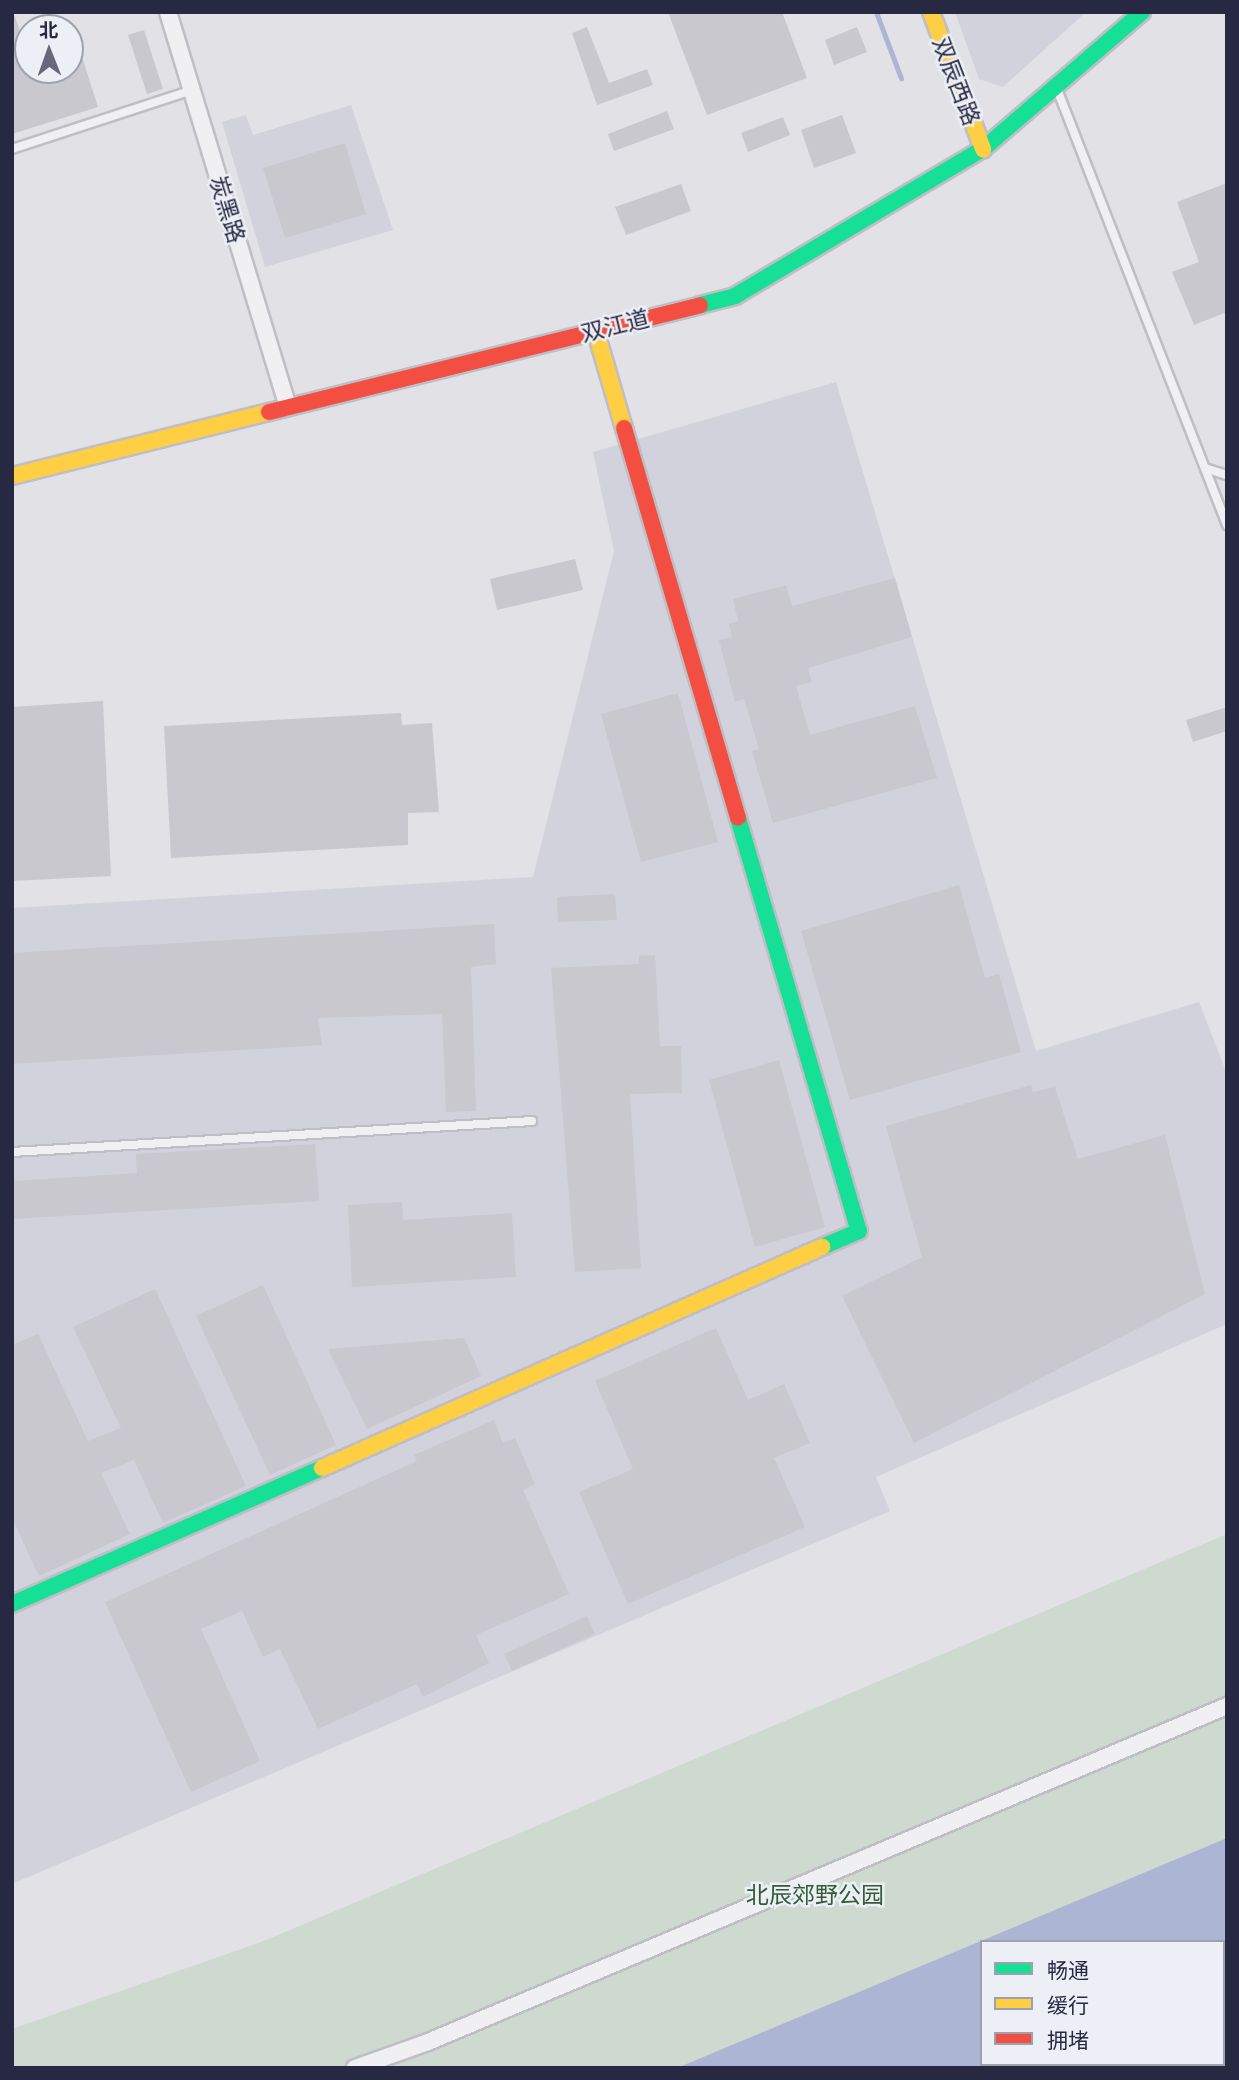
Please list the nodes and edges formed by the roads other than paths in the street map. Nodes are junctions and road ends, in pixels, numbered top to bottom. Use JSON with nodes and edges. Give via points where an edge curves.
{"nodes":[{"id":1,"x":168,"y":12,"type":"edge"},
{"id":2,"x":931,"y":12,"type":"edge"},
{"id":3,"x":1142,"y":12,"type":"edge"},
{"id":4,"x":1056,"y":86,"type":"junction"},
{"id":5,"x":192,"y":90,"type":"junction"},
{"id":6,"x":12,"y":149,"type":"edge"},
{"id":7,"x":983,"y":149,"type":"junction"},
{"id":8,"x":595,"y":329,"type":"junction"},
{"id":9,"x":288,"y":407,"type":"junction"},
{"id":10,"x":1205,"y":468,"type":"junction"},
{"id":11,"x":1227,"y":475,"type":"edge"},
{"id":12,"x":12,"y":476,"type":"edge"},
{"id":13,"x":1227,"y":525,"type":"edge"},
{"id":14,"x":532,"y":1121,"type":"dead end"},
{"id":15,"x":12,"y":1152,"type":"edge"},
{"id":16,"x":12,"y":1604,"type":"edge"},
{"id":17,"x":1227,"y":1706,"type":"edge"},
{"id":18,"x":355,"y":2068,"type":"edge"}],
"edges":[{"from":1,"to":5,"type":"street","name":"炭黑路"},
{"from":2,"to":7,"type":"street","name":"双辰西路"},
{"from":3,"to":4,"type":"street","name":"双江道"},
{"from":4,"to":7,"type":"street","name":"双江道"},
{"from":4,"to":10,"type":"lane"},
{"from":5,"to":6,"type":"lane"},
{"from":5,"to":9,"type":"street","name":"炭黑路"},
{"from":7,"to":8,"type":"street","name":"双江道","via":[[735,296]]},
{"from":8,"to":9,"type":"street","name":"双江道"},
{"from":8,"to":16,"type":"street","via":[[859,1231]]},
{"from":9,"to":12,"type":"street","name":"双江道"},
{"from":10,"to":11,"type":"lane"},
{"from":10,"to":13,"type":"lane"},
{"from":14,"to":15,"type":"lane"},
{"from":17,"to":18,"type":"street","via":[[428,2042]]}]}
